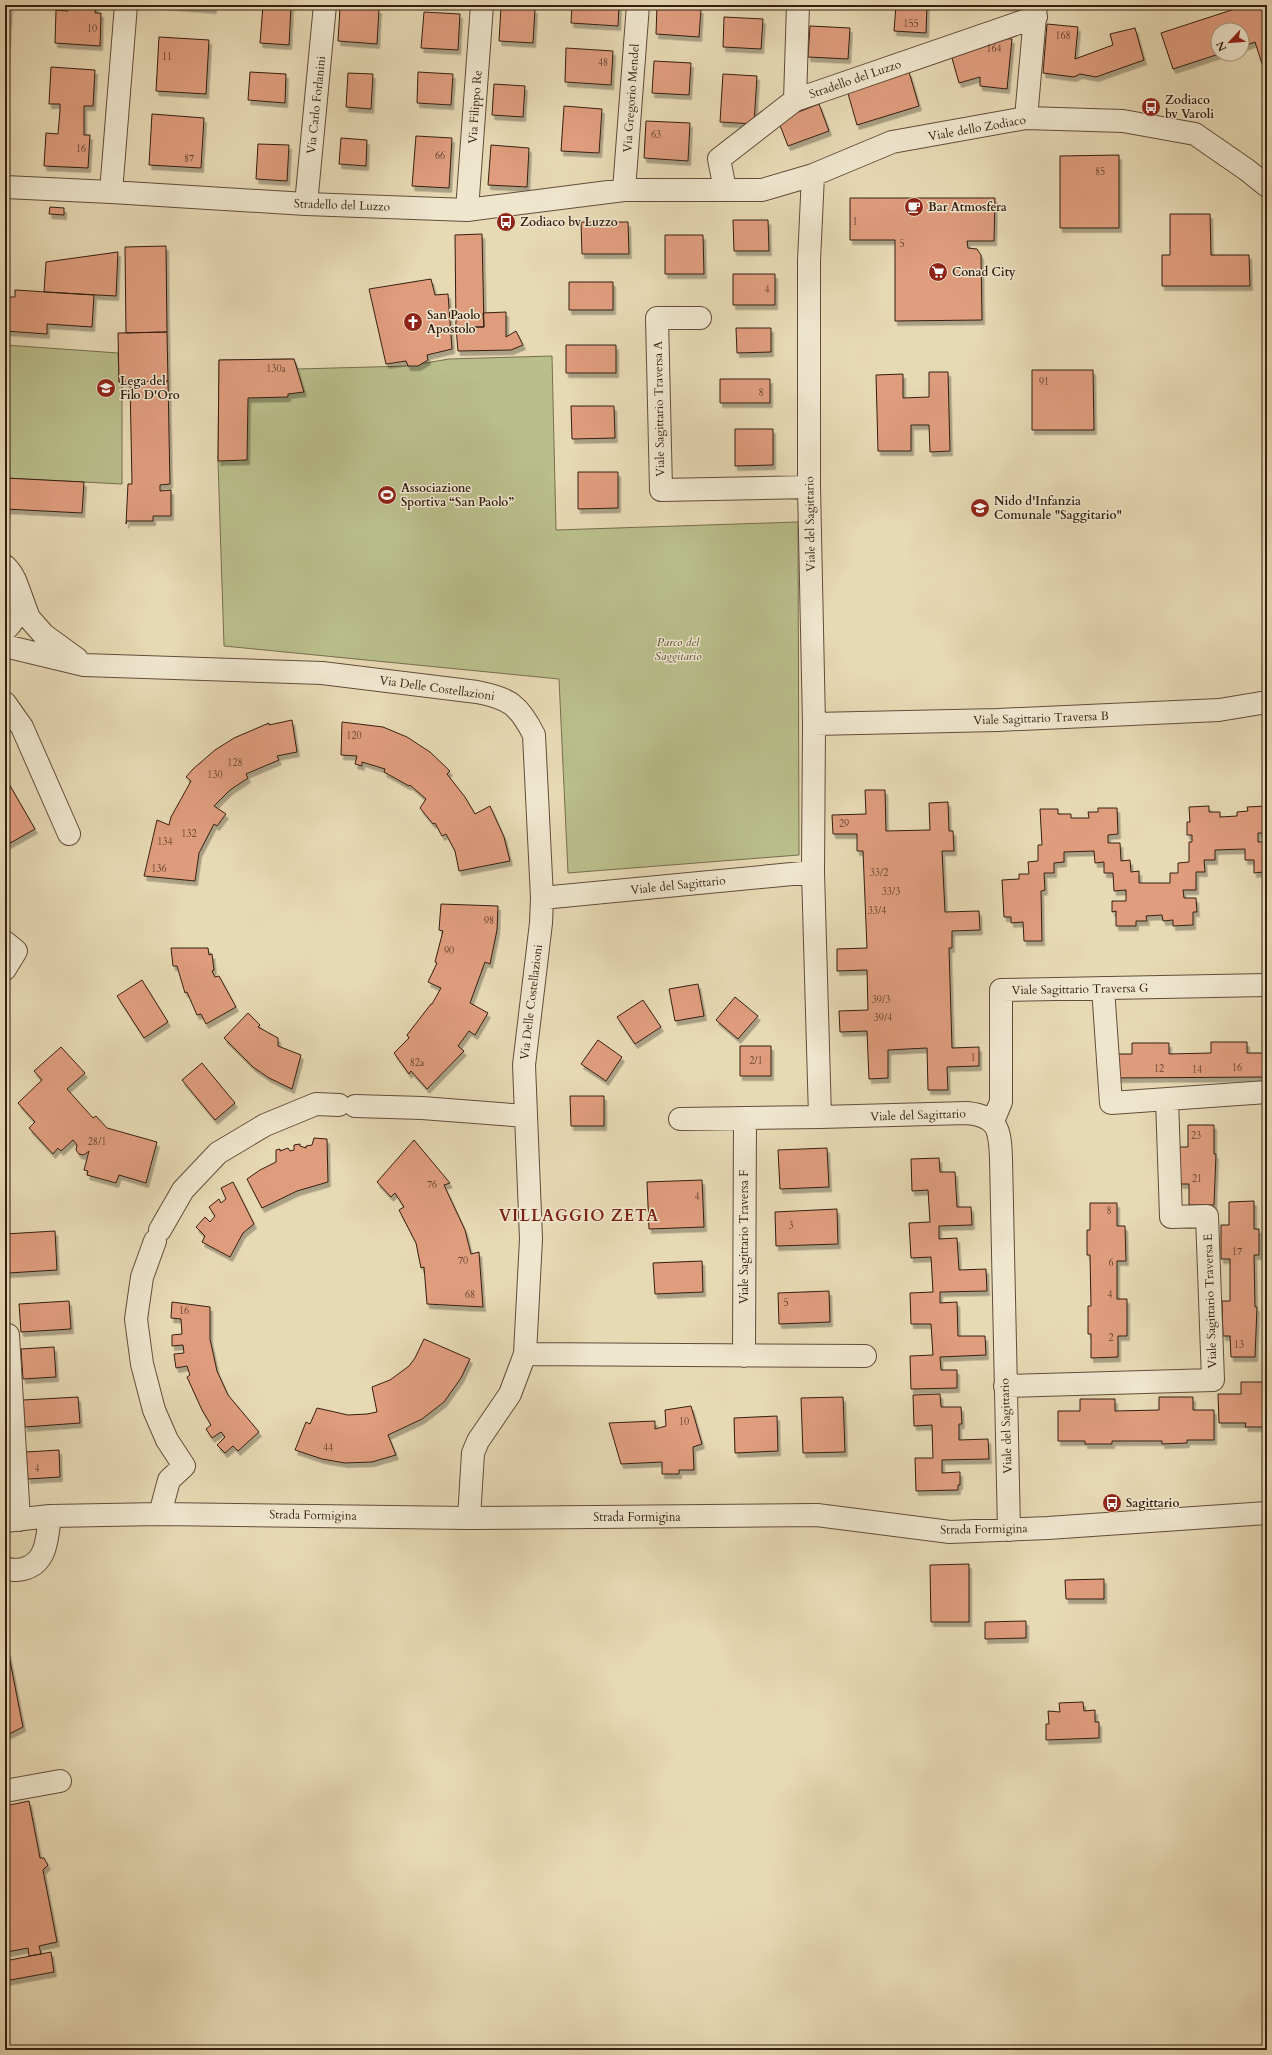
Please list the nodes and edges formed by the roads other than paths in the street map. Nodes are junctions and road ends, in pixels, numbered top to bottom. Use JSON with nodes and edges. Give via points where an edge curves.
{"nodes":[{"id":1,"x":126,"y":5,"type":"edge"},
{"id":2,"x":325,"y":5,"type":"edge"},
{"id":3,"x":482,"y":5,"type":"edge"},
{"id":4,"x":638,"y":5,"type":"edge"},
{"id":5,"x":798,"y":5,"type":"edge"},
{"id":6,"x":1036,"y":11,"type":"edge"},
{"id":7,"x":795,"y":100,"type":"junction"},
{"id":8,"x":1026,"y":118,"type":"junction"},
{"id":9,"x":813,"y":175,"type":"junction"},
{"id":10,"x":1267,"y":186,"type":"edge"},
{"id":11,"x":5,"y":187,"type":"edge"},
{"id":12,"x":725,"y":189,"type":"junction"},
{"id":13,"x":624,"y":190,"type":"junction"},
{"id":14,"x":111,"y":192,"type":"junction"},
{"id":15,"x":678,"y":192,"type":"joint"},
{"id":16,"x":306,"y":204,"type":"junction"},
{"id":17,"x":467,"y":210,"type":"junction"},
{"id":18,"x":700,"y":318,"type":"dead end"},
{"id":19,"x":809,"y":486,"type":"junction"},
{"id":20,"x":10,"y":573,"type":"edge"},
{"id":21,"x":5,"y":630,"type":"edge"},
{"id":22,"x":5,"y":646,"type":"edge"},
{"id":23,"x":84,"y":665,"type":"junction"},
{"id":24,"x":1267,"y":702,"type":"edge"},
{"id":25,"x":5,"y":703,"type":"edge"},
{"id":26,"x":814,"y":724,"type":"junction"},
{"id":27,"x":69,"y":834,"type":"dead end"},
{"id":28,"x":813,"y":872,"type":"junction"},
{"id":29,"x":542,"y":898,"type":"junction"},
{"id":30,"x":5,"y":942,"type":"edge"},
{"id":31,"x":5,"y":969,"type":"edge"},
{"id":32,"x":1267,"y":985,"type":"edge"},
{"id":33,"x":1103,"y":988,"type":"junction"},
{"id":34,"x":1267,"y":1092,"type":"edge"},
{"id":35,"x":1167,"y":1099,"type":"junction"},
{"id":36,"x":524,"y":1116,"type":"junction"},
{"id":37,"x":745,"y":1118,"type":"junction"},
{"id":38,"x":820,"y":1118,"type":"junction"},
{"id":39,"x":680,"y":1119,"type":"dead end"},
{"id":40,"x":993,"y":1121,"type":"junction"},
{"id":41,"x":8,"y":1334,"type":"dead end"},
{"id":42,"x":525,"y":1354,"type":"junction"},
{"id":43,"x":744,"y":1356,"type":"junction"},
{"id":44,"x":865,"y":1356,"type":"dead end"},
{"id":45,"x":1005,"y":1386,"type":"junction"},
{"id":46,"x":1267,"y":1513,"type":"edge"},
{"id":47,"x":160,"y":1514,"type":"junction"},
{"id":48,"x":50,"y":1516,"type":"junction"},
{"id":49,"x":469,"y":1518,"type":"junction"},
{"id":50,"x":10,"y":1522,"type":"edge"},
{"id":51,"x":1009,"y":1530,"type":"junction"},
{"id":52,"x":5,"y":1568,"type":"edge"},
{"id":53,"x":60,"y":1780,"type":"dead end"},
{"id":54,"x":5,"y":1791,"type":"edge"}],
"edges":[{"from":1,"to":14,"type":"street"},
{"from":2,"to":16,"type":"street","name":"Via Carlo Forlanini"},
{"from":3,"to":17,"type":"street","name":"Via Filippo Re"},
{"from":4,"to":13,"type":"street","name":"Via Gregorio Mendel"},
{"from":5,"to":7,"type":"street"},
{"from":6,"to":7,"type":"street","name":"Stradello del Luzzo"},
{"from":6,"to":8,"type":"street"},
{"from":7,"to":12,"type":"street","name":"Stradello del Luzzo","via":[[720,159]]},
{"from":8,"to":9,"type":"street","name":"Viale dello Zodiaco","via":[[892,142]]},
{"from":8,"to":10,"type":"street","name":"Viale dello Zodiaco","via":[[1123,121],[1195,134]]},
{"from":9,"to":12,"type":"street","name":"Viale dello Zodiaco","via":[[762,190]]},
{"from":9,"to":19,"type":"street","name":"Viale del Sagittario","via":[[809,261]]},
{"from":11,"to":14,"type":"street","name":"Stradello del Luzzo"},
{"from":12,"to":15,"type":"street","name":"Viale dello Zodiaco"},
{"from":13,"to":15,"type":"street","name":"Stradello del Luzzo"},
{"from":13,"to":17,"type":"street","name":"Stradello del Luzzo"},
{"from":14,"to":16,"type":"street","name":"Stradello del Luzzo"},
{"from":16,"to":17,"type":"street","name":"Stradello del Luzzo"},
{"from":18,"to":19,"type":"street","name":"Viale Sagittario Traversa A","via":[[658,318],[661,490]]},
{"from":19,"to":26,"type":"street","name":"Viale del Sagittario"},
{"from":20,"to":21,"type":"street","via":[[18,592],[18,605]]},
{"from":20,"to":23,"type":"street","via":[[29,618],[44,635]]},
{"from":22,"to":23,"type":"street","name":"Via Delle Costellazioni"},
{"from":23,"to":29,"type":"street","name":"Via Delle Costellazioni","via":[[322,673],[476,692],[511,702],[525,716],[534,735]]},
{"from":24,"to":26,"type":"street","name":"Viale Sagittario Traversa B","via":[[1218,710],[998,720]]},
{"from":25,"to":27,"type":"street","via":[[22,727]]},
{"from":26,"to":28,"type":"street","name":"Viale del Sagittario"},
{"from":28,"to":29,"type":"street","name":"Viale del Sagittario"},
{"from":28,"to":38,"type":"street","name":"Viale del Sagittario"},
{"from":29,"to":36,"type":"street","name":"Via Delle Costellazioni","via":[[524,1065]]},
{"from":30,"to":31,"type":"street","via":[[16,951]]},
{"from":32,"to":33,"type":"street","name":"Viale Sagittario Traversa G"},
{"from":33,"to":35,"type":"street","via":[[1111,1103]]},
{"from":33,"to":40,"type":"street","name":"Viale Sagittario Traversa G","via":[[1001,990],[1001,1102]]},
{"from":34,"to":35,"type":"street"},
{"from":35,"to":45,"type":"street","name":"Viale Sagittario Traversa E","via":[[1171,1218],[1207,1216],[1213,1380]]},
{"from":36,"to":42,"type":"street","name":"Via Delle Costellazioni","via":[[531,1239]]},
{"from":36,"to":47,"type":"street","via":[[422,1108],[316,1104],[265,1125],[218,1153],[183,1190],[157,1236],[142,1277],[136,1319],[142,1364],[154,1410],[167,1440],[184,1466],[169,1480]]},
{"from":37,"to":38,"type":"street"},
{"from":37,"to":39,"type":"street"},
{"from":37,"to":43,"type":"street","name":"Viale Sagittario Traversa F"},
{"from":38,"to":40,"type":"street","name":"Viale del Sagittario","via":[[967,1112],[982,1115]]},
{"from":40,"to":45,"type":"street","name":"Viale del Sagittario","via":[[1000,1142],[1001,1159]]},
{"from":41,"to":50,"type":"street"},
{"from":42,"to":43,"type":"street"},
{"from":42,"to":49,"type":"street","name":"Via Delle Costellazioni","via":[[510,1394],[478,1441],[473,1453]]},
{"from":43,"to":44,"type":"street"},
{"from":45,"to":51,"type":"street","name":"Viale del Sagittario"},
{"from":46,"to":51,"type":"street","name":"Strada Formigina"},
{"from":47,"to":48,"type":"street","name":"Strada Formigina"},
{"from":47,"to":49,"type":"street","name":"Strada Formigina"},
{"from":48,"to":50,"type":"street","name":"Strada Formigina"},
{"from":48,"to":52,"type":"street","via":[[44,1552],[38,1562],[12,1571]]},
{"from":49,"to":51,"type":"street","name":"Strada Formigina","via":[[817,1515],[950,1532]]},
{"from":53,"to":54,"type":"street"}]}
